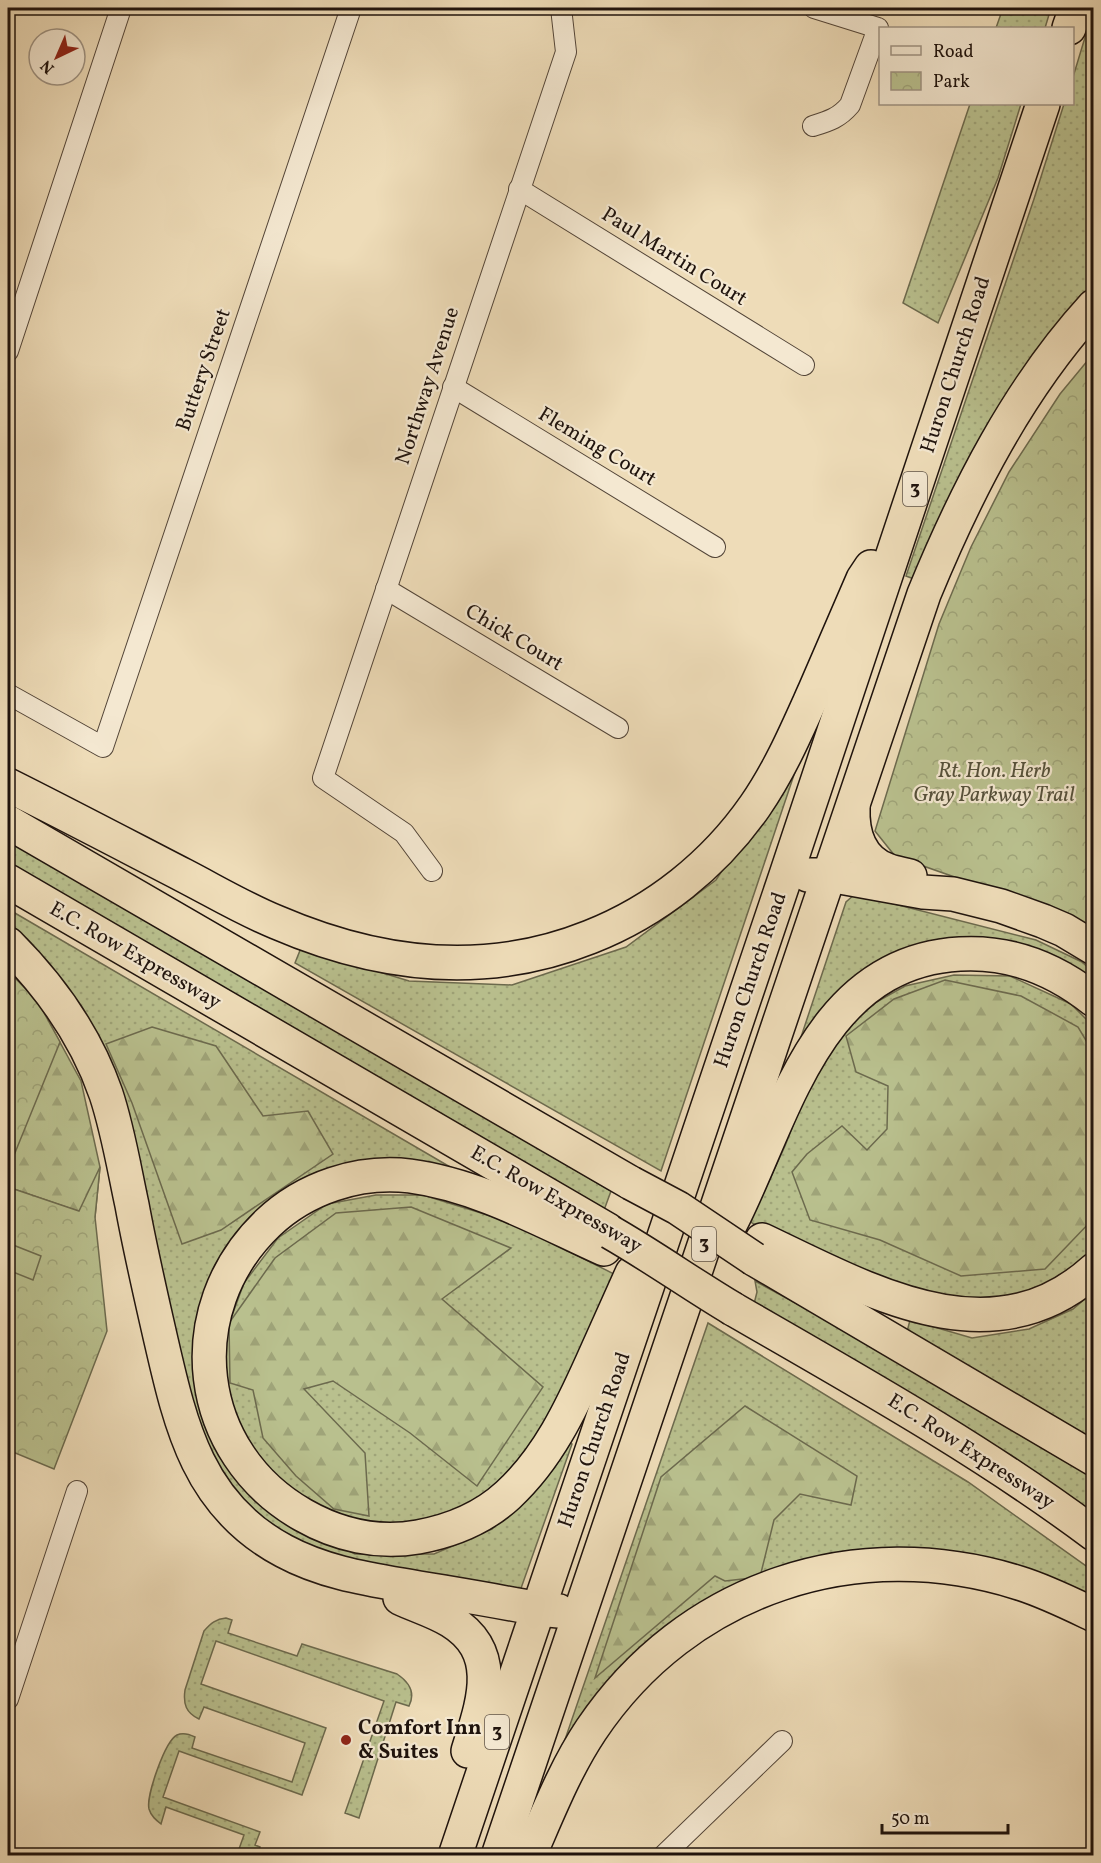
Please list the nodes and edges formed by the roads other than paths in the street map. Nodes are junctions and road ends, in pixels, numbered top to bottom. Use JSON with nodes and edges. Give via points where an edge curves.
{"nodes":[{"id":1,"x":121,"y":8,"type":"edge"},
{"id":2,"x":351,"y":8,"type":"edge"},
{"id":3,"x":561,"y":8,"type":"edge"},
{"id":4,"x":814,"y":8,"type":"edge"},
{"id":5,"x":1076,"y":8,"type":"edge"},
{"id":6,"x":1068,"y":27,"type":"edge"},
{"id":7,"x":1043,"y":105,"type":"edge"},
{"id":8,"x":813,"y":126,"type":"dead end"},
{"id":9,"x":519,"y":189,"type":"junction"},
{"id":10,"x":1094,"y":306,"type":"edge"},
{"id":11,"x":8,"y":351,"type":"edge"},
{"id":12,"x":804,"y":365,"type":"dead end"},
{"id":13,"x":453,"y":387,"type":"junction"},
{"id":14,"x":910,"y":502,"type":"junction"},
{"id":15,"x":715,"y":547,"type":"dead end"},
{"id":16,"x":386,"y":589,"type":"junction"},
{"id":17,"x":8,"y":694,"type":"edge"},
{"id":18,"x":618,"y":728,"type":"dead end"},
{"id":19,"x":8,"y":785,"type":"edge"},
{"id":20,"x":853,"y":804,"type":"junction"},
{"id":21,"x":8,"y":822,"type":"edge"},
{"id":22,"x":432,"y":871,"type":"dead end"},
{"id":23,"x":786,"y":875,"type":"junction"},
{"id":24,"x":829,"y":875,"type":"junction"},
{"id":25,"x":8,"y":881,"type":"edge"},
{"id":26,"x":953,"y":894,"type":"junction"},
{"id":27,"x":8,"y":944,"type":"edge"},
{"id":28,"x":1094,"y":948,"type":"edge"},
{"id":29,"x":1094,"y":1000,"type":"edge"},
{"id":30,"x":681,"y":1194,"type":"junction"},
{"id":31,"x":607,"y":1240,"type":"junction"},
{"id":32,"x":758,"y":1249,"type":"junction"},
{"id":33,"x":1094,"y":1269,"type":"edge"},
{"id":34,"x":674,"y":1333,"type":"junction"},
{"id":35,"x":1094,"y":1459,"type":"edge"},
{"id":36,"x":77,"y":1491,"type":"dead end"},
{"id":37,"x":1094,"y":1534,"type":"edge"},
{"id":38,"x":352,"y":1576,"type":"junction"},
{"id":39,"x":538,"y":1609,"type":"junction"},
{"id":40,"x":580,"y":1613,"type":"junction"},
{"id":41,"x":1094,"y":1615,"type":"edge"},
{"id":42,"x":8,"y":1699,"type":"edge"},
{"id":43,"x":782,"y":1741,"type":"dead end"},
{"id":44,"x":449,"y":1856,"type":"edge"},
{"id":45,"x":455,"y":1856,"type":"edge"},
{"id":46,"x":498,"y":1856,"type":"edge"},
{"id":47,"x":529,"y":1856,"type":"edge"},
{"id":48,"x":663,"y":1856,"type":"edge"}],
"edges":[{"from":1,"to":11,"type":"street"},
{"from":2,"to":17,"type":"street","name":"Buttery Street","via":[[103,747]]},
{"from":3,"to":9,"type":"street","name":"Northway Avenue","via":[[566,52]]},
{"from":4,"to":8,"type":"street","via":[[878,28],[850,105],[841,115]]},
{"from":5,"to":6,"type":"highway"},
{"from":7,"to":14,"type":"highway","name":"Huron Church Road","number":"3"},
{"from":9,"to":12,"type":"street","name":"Paul Martin Court"},
{"from":9,"to":13,"type":"street","name":"Northway Avenue"},
{"from":10,"to":20,"type":"highway","name":"Huron Church Road","number":"3","via":[[1022,401],[960,511],[924,594]]},
{"from":13,"to":15,"type":"street","name":"Fleming Court"},
{"from":13,"to":16,"type":"street","name":"Northway Avenue"},
{"from":14,"to":19,"type":"highway","via":[[863,579],[780,765],[740,827],[668,895],[609,930],[571,945],[538,955],[462,963],[430,963],[350,949],[274,922]]},
{"from":14,"to":23,"type":"highway","name":"Huron Church Road","number":"3"},
{"from":16,"to":18,"type":"street","name":"Chick Court"},
{"from":16,"to":22,"type":"street","name":"Northway Avenue","via":[[323,778],[404,832]]},
{"from":20,"to":24,"type":"highway","name":"Huron Church Road","number":"3"},
{"from":20,"to":26,"type":"highway","via":[[854,830],[860,847],[873,862],[888,871],[925,879]]},
{"from":21,"to":30,"type":"highway","bridge":true,"via":[[630,1183]]},
{"from":23,"to":24,"type":"highway"},
{"from":23,"to":30,"type":"highway","name":"Huron Church Road","number":"3"},
{"from":24,"to":26,"type":"highway"},
{"from":24,"to":34,"type":"highway","name":"Huron Church Road","number":"3"},
{"from":25,"to":31,"type":"highway","name":"E.C. Row Expressway"},
{"from":26,"to":28,"type":"highway","via":[[1043,921]]},
{"from":27,"to":38,"type":"highway","via":[[65,1012],[90,1055],[106,1095],[176,1406],[201,1469],[216,1493],[254,1532],[311,1564]]},
{"from":29,"to":34,"type":"highway","via":[[1078,987],[1035,965],[975,953],[919,960],[894,970],[854,997],[822,1034],[795,1080],[737,1210]]},
{"from":30,"to":31,"type":"highway","via":[[633,1271],[560,1430],[529,1473],[489,1510],[438,1533],[411,1538],[366,1538],[336,1531],[272,1494],[239,1457],[225,1433],[210,1383],[211,1330],[217,1302],[227,1276],[254,1236],[298,1199],[350,1179],[406,1176],[473,1191]]},
{"from":30,"to":32,"type":"highway","bridge":true},
{"from":30,"to":39,"type":"highway","name":"Huron Church Road","number":"3"},
{"from":31,"to":37,"type":"highway","name":"E.C. Row Expressway","bridge":true,"via":[[650,1255],[688,1282],[952,1438]]},
{"from":32,"to":33,"type":"highway","via":[[898,1301],[964,1315],[1017,1310],[1043,1302],[1065,1292]]},
{"from":32,"to":35,"type":"highway"},
{"from":34,"to":40,"type":"highway","name":"Huron Church Road","number":"3"},
{"from":36,"to":42,"type":"street"},
{"from":38,"to":39,"type":"highway"},
{"from":38,"to":44,"type":"highway","via":[[450,1620],[469,1636],[482,1660],[484,1693],[450,1809]]},
{"from":39,"to":40,"type":"highway"},
{"from":39,"to":45,"type":"highway","name":"Huron Church Road","number":"3"},
{"from":40,"to":46,"type":"highway","name":"Huron Church Road","number":"3"},
{"from":41,"to":47,"type":"highway","via":[[1019,1583],[931,1565],[876,1564],[834,1569],[766,1589],[684,1634],[638,1673],[592,1729],[573,1760]]},
{"from":43,"to":48,"type":"street"}]}
